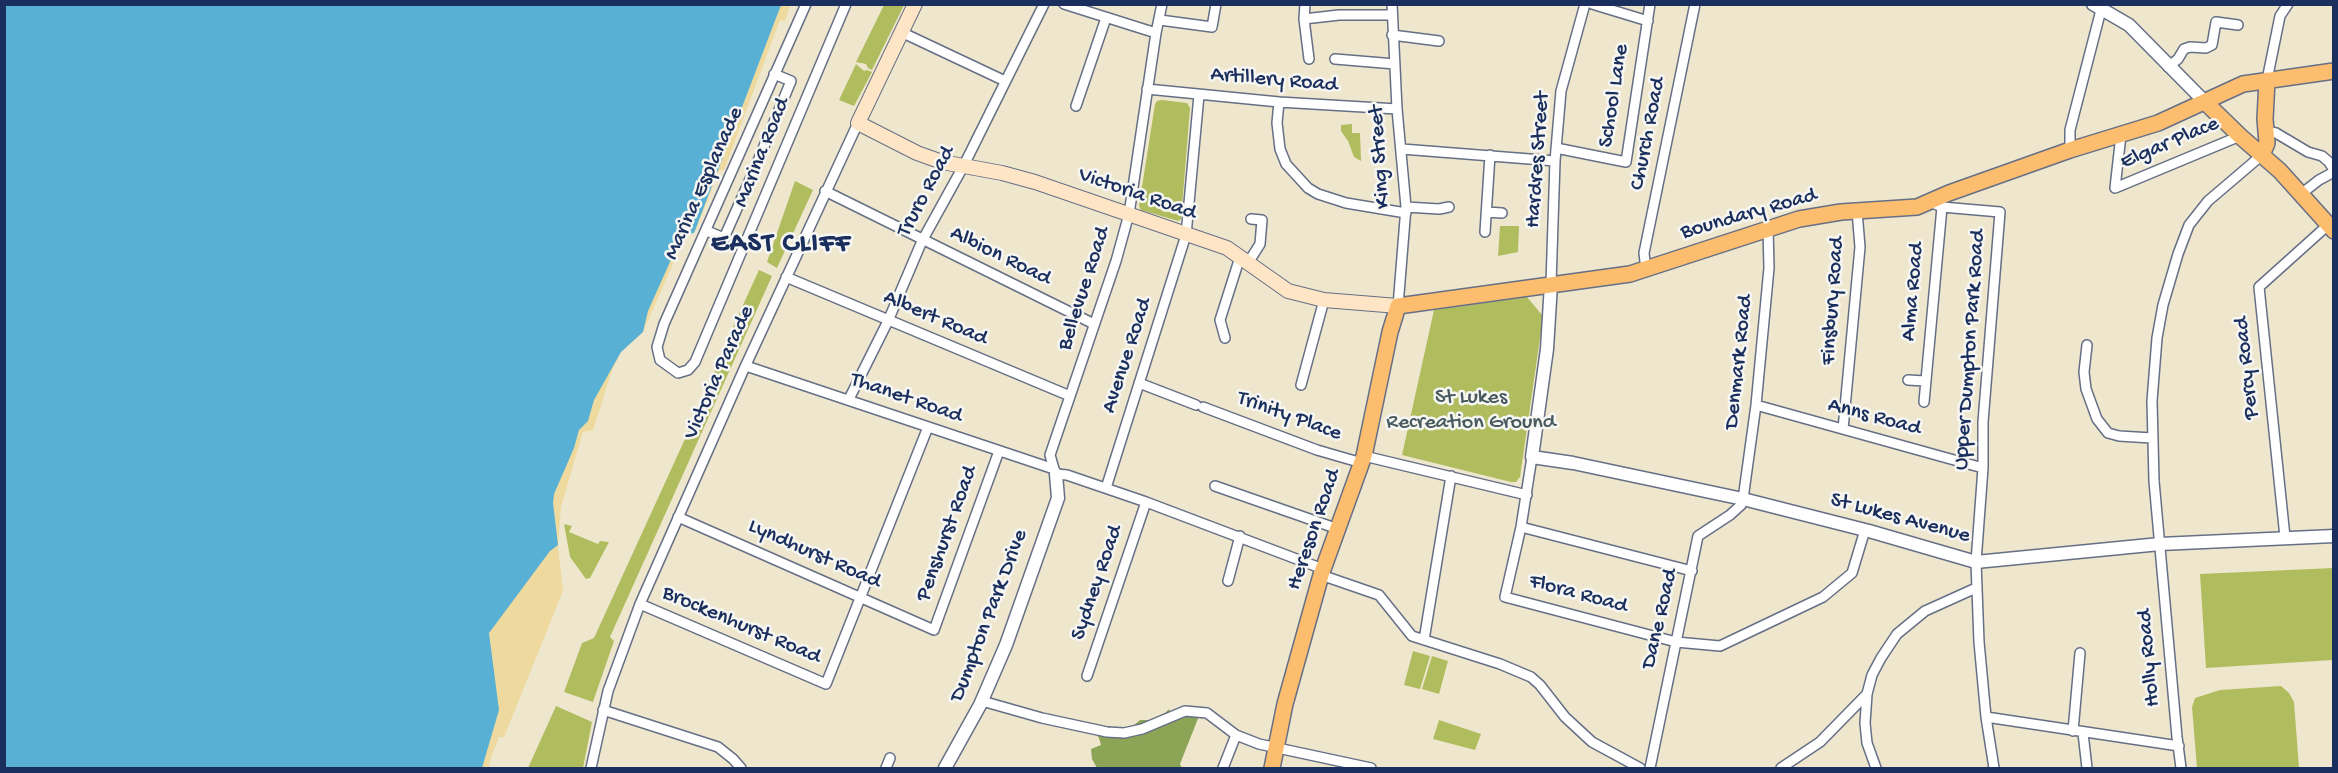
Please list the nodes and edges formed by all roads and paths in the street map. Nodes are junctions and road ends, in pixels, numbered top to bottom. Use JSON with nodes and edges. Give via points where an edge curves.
{"nodes":[{"id":1,"x":806,"y":4,"type":"edge"},
{"id":2,"x":846,"y":4,"type":"edge"},
{"id":3,"x":915,"y":4,"type":"edge"},
{"id":4,"x":1044,"y":4,"type":"edge"},
{"id":5,"x":1064,"y":4,"type":"edge"},
{"id":6,"x":1162,"y":4,"type":"edge"},
{"id":7,"x":1216,"y":4,"type":"edge"},
{"id":8,"x":1305,"y":4,"type":"edge"},
{"id":9,"x":1392,"y":4,"type":"edge"},
{"id":10,"x":1586,"y":4,"type":"edge"},
{"id":11,"x":1592,"y":4,"type":"edge"},
{"id":12,"x":1650,"y":4,"type":"edge"},
{"id":13,"x":1695,"y":4,"type":"edge"},
{"id":14,"x":2288,"y":4,"type":"edge"},
{"id":15,"x":2097,"y":7,"type":"edge"},
{"id":16,"x":1392,"y":15,"type":"junction"},
{"id":17,"x":1106,"y":18,"type":"junction"},
{"id":18,"x":1304,"y":19,"type":"junction"},
{"id":19,"x":1160,"y":20,"type":"junction"},
{"id":20,"x":1648,"y":21,"type":"junction"},
{"id":21,"x":2238,"y":25,"type":"dead end"},
{"id":22,"x":901,"y":32,"type":"junction"},
{"id":23,"x":1156,"y":33,"type":"junction"},
{"id":24,"x":1392,"y":35,"type":"junction"},
{"id":25,"x":1431,"y":51,"type":"dead end"},
{"id":26,"x":1309,"y":59,"type":"dead end"},
{"id":27,"x":1335,"y":59,"type":"dead end"},
{"id":28,"x":1395,"y":64,"type":"junction"},
{"id":29,"x":2168,"y":67,"type":"junction"},
{"id":30,"x":2334,"y":71,"type":"edge"},
{"id":31,"x":774,"y":74,"type":"junction"},
{"id":32,"x":2267,"y":80,"type":"junction"},
{"id":33,"x":1005,"y":81,"type":"junction"},
{"id":34,"x":1147,"y":89,"type":"junction"},
{"id":35,"x":1199,"y":94,"type":"junction"},
{"id":36,"x":1279,"y":102,"type":"junction"},
{"id":37,"x":2205,"y":102,"type":"junction"},
{"id":38,"x":1076,"y":106,"type":"dead end"},
{"id":39,"x":1397,"y":109,"type":"junction"},
{"id":40,"x":858,"y":123,"type":"junction"},
{"id":41,"x":2266,"y":131,"type":"junction"},
{"id":42,"x":2121,"y":135,"type":"junction"},
{"id":43,"x":2251,"y":146,"type":"junction"},
{"id":44,"x":1556,"y":148,"type":"junction"},
{"id":45,"x":1402,"y":149,"type":"junction"},
{"id":46,"x":2070,"y":150,"type":"junction"},
{"id":47,"x":1490,"y":155,"type":"junction"},
{"id":48,"x":1555,"y":160,"type":"junction"},
{"id":49,"x":964,"y":165,"type":"junction"},
{"id":50,"x":2334,"y":171,"type":"edge"},
{"id":51,"x":825,"y":191,"type":"junction"},
{"id":52,"x":2301,"y":194,"type":"junction"},
{"id":53,"x":1936,"y":205,"type":"junction"},
{"id":54,"x":1449,"y":207,"type":"dead end"},
{"id":55,"x":1406,"y":210,"type":"junction"},
{"id":56,"x":1857,"y":211,"type":"junction"},
{"id":57,"x":1487,"y":212,"type":"junction"},
{"id":58,"x":1502,"y":213,"type":"dead end"},
{"id":59,"x":1129,"y":214,"type":"junction"},
{"id":60,"x":1251,"y":219,"type":"dead end"},
{"id":61,"x":1768,"y":228,"type":"junction"},
{"id":62,"x":2331,"y":228,"type":"edge"},
{"id":63,"x":707,"y":231,"type":"junction"},
{"id":64,"x":1485,"y":232,"type":"dead end"},
{"id":65,"x":1186,"y":235,"type":"junction"},
{"id":66,"x":922,"y":241,"type":"junction"},
{"id":67,"x":1244,"y":260,"type":"junction"},
{"id":68,"x":1646,"y":270,"type":"junction"},
{"id":69,"x":786,"y":277,"type":"junction"},
{"id":70,"x":1551,"y":284,"type":"junction"},
{"id":71,"x":1324,"y":300,"type":"junction"},
{"id":72,"x":1398,"y":306,"type":"junction"},
{"id":73,"x":888,"y":321,"type":"junction"},
{"id":74,"x":1095,"y":324,"type":"junction"},
{"id":75,"x":1225,"y":338,"type":"dead end"},
{"id":76,"x":2086,"y":345,"type":"dead end"},
{"id":77,"x":746,"y":366,"type":"junction"},
{"id":78,"x":678,"y":373,"type":"joint"},
{"id":79,"x":1908,"y":380,"type":"dead end"},
{"id":80,"x":1925,"y":381,"type":"junction"},
{"id":81,"x":1139,"y":383,"type":"junction"},
{"id":82,"x":1301,"y":385,"type":"dead end"},
{"id":83,"x":1070,"y":396,"type":"junction"},
{"id":84,"x":849,"y":399,"type":"junction"},
{"id":85,"x":1924,"y":402,"type":"dead end"},
{"id":86,"x":1756,"y":405,"type":"junction"},
{"id":87,"x":928,"y":427,"type":"junction"},
{"id":88,"x":1844,"y":429,"type":"junction"},
{"id":89,"x":2152,"y":438,"type":"junction"},
{"id":90,"x":999,"y":451,"type":"junction"},
{"id":91,"x":1532,"y":457,"type":"junction"},
{"id":92,"x":1363,"y":460,"type":"junction"},
{"id":93,"x":1983,"y":468,"type":"junction"},
{"id":94,"x":1055,"y":472,"type":"junction"},
{"id":95,"x":1451,"y":476,"type":"junction"},
{"id":96,"x":1215,"y":486,"type":"dead end"},
{"id":97,"x":1106,"y":488,"type":"junction"},
{"id":98,"x":1527,"y":495,"type":"junction"},
{"id":99,"x":1743,"y":499,"type":"junction"},
{"id":100,"x":1146,"y":502,"type":"junction"},
{"id":101,"x":678,"y":517,"type":"junction"},
{"id":102,"x":1521,"y":527,"type":"junction"},
{"id":103,"x":1338,"y":529,"type":"junction"},
{"id":104,"x":1865,"y":530,"type":"junction"},
{"id":105,"x":1240,"y":536,"type":"junction"},
{"id":106,"x":2334,"y":536,"type":"edge"},
{"id":107,"x":2285,"y":537,"type":"junction"},
{"id":108,"x":2160,"y":544,"type":"junction"},
{"id":109,"x":1976,"y":562,"type":"junction"},
{"id":110,"x":1692,"y":571,"type":"junction"},
{"id":111,"x":1322,"y":572,"type":"junction"},
{"id":112,"x":1228,"y":581,"type":"dead end"},
{"id":113,"x":1976,"y":588,"type":"junction"},
{"id":114,"x":861,"y":597,"type":"junction"},
{"id":115,"x":640,"y":604,"type":"junction"},
{"id":116,"x":934,"y":630,"type":"joint"},
{"id":117,"x":1424,"y":640,"type":"junction"},
{"id":118,"x":1676,"y":642,"type":"junction"},
{"id":119,"x":2080,"y":652,"type":"dead end"},
{"id":120,"x":1087,"y":676,"type":"dead end"},
{"id":121,"x":1867,"y":694,"type":"junction"},
{"id":122,"x":982,"y":700,"type":"junction"},
{"id":123,"x":603,"y":710,"type":"junction"},
{"id":124,"x":1986,"y":717,"type":"junction"},
{"id":125,"x":2078,"y":732,"type":"junction"},
{"id":126,"x":1236,"y":735,"type":"junction"},
{"id":127,"x":1276,"y":746,"type":"junction"},
{"id":128,"x":2179,"y":746,"type":"junction"},
{"id":129,"x":890,"y":758,"type":"dead end"},
{"id":130,"x":591,"y":768,"type":"edge"},
{"id":131,"x":741,"y":768,"type":"edge"},
{"id":132,"x":886,"y":768,"type":"edge"},
{"id":133,"x":945,"y":768,"type":"edge"},
{"id":134,"x":1223,"y":768,"type":"edge"},
{"id":135,"x":1272,"y":768,"type":"edge"},
{"id":136,"x":1371,"y":768,"type":"edge"},
{"id":137,"x":1641,"y":768,"type":"edge"},
{"id":138,"x":1650,"y":768,"type":"edge"},
{"id":139,"x":1781,"y":768,"type":"edge"},
{"id":140,"x":1876,"y":768,"type":"edge"},
{"id":141,"x":1994,"y":768,"type":"edge"},
{"id":142,"x":2087,"y":768,"type":"edge"},
{"id":143,"x":2181,"y":768,"type":"edge"}],
"edges":[{"from":1,"to":31,"type":"street","name":"Marina Esplanade"},
{"from":2,"to":78,"type":"street","name":"Marina Road","via":[[695,362]]},
{"from":3,"to":22,"type":"main road","name":"Victoria Parade"},
{"from":4,"to":33,"type":"street","name":"Truro Road"},
{"from":5,"to":17,"type":"street"},
{"from":6,"to":19,"type":"street","name":"Bellevue Road"},
{"from":7,"to":19,"type":"street","via":[[1212,27]]},
{"from":8,"to":18,"type":"street"},
{"from":9,"to":16,"type":"street","name":"King Street"},
{"from":10,"to":44,"type":"street","name":"Hardres Street","via":[[1561,91]]},
{"from":11,"to":20,"type":"street"},
{"from":12,"to":20,"type":"street","name":"School Lane"},
{"from":13,"to":68,"type":"street","name":"Church Road","via":[[1644,253]]},
{"from":14,"to":32,"type":"street","via":[[2280,16]]},
{"from":15,"to":29,"type":"street","via":[[2129,25]]},
{"from":15,"to":46,"type":"street","via":[[2070,130]]},
{"from":16,"to":18,"type":"street"},
{"from":16,"to":24,"type":"street","name":"King Street"},
{"from":17,"to":23,"type":"street"},
{"from":17,"to":38,"type":"street"},
{"from":18,"to":26,"type":"street"},
{"from":19,"to":23,"type":"street","name":"Bellevue Road"},
{"from":20,"to":44,"type":"street","name":"School Lane","via":[[1626,162]]},
{"from":21,"to":29,"type":"street","via":[[2216,22],[2212,45],[2184,49]]},
{"from":22,"to":33,"type":"street"},
{"from":22,"to":40,"type":"main road","name":"Victoria Parade"},
{"from":23,"to":34,"type":"street","name":"Bellevue Road"},
{"from":24,"to":25,"type":"street","via":[[1436,40]]},
{"from":24,"to":28,"type":"street","name":"King Street"},
{"from":27,"to":28,"type":"street"},
{"from":28,"to":39,"type":"street","name":"King Street"},
{"from":29,"to":37,"type":"street"},
{"from":30,"to":32,"type":"main road","name":"Boundary Road"},
{"from":31,"to":63,"type":"street","name":"Marina Esplanade"},
{"from":31,"to":63,"type":"street","via":[[791,81],[755,168],[724,238]]},
{"from":32,"to":37,"type":"main road","name":"Boundary Road","via":[[2233,88]]},
{"from":32,"to":41,"type":"main road"},
{"from":33,"to":49,"type":"street","name":"Truro Road"},
{"from":34,"to":35,"type":"street","name":"Artillery Road"},
{"from":34,"to":59,"type":"street","name":"Bellevue Road"},
{"from":35,"to":36,"type":"street","name":"Artillery Road"},
{"from":35,"to":65,"type":"street","name":"Avenue Road"},
{"from":36,"to":39,"type":"street","name":"Artillery Road"},
{"from":36,"to":55,"type":"street","via":[[1280,149],[1286,164],[1308,188],[1346,203]]},
{"from":37,"to":42,"type":"main road","name":"Boundary Road"},
{"from":37,"to":43,"type":"main road"},
{"from":39,"to":45,"type":"street","name":"King Street"},
{"from":40,"to":49,"type":"main road","name":"Victoria Road","via":[[917,153]]},
{"from":40,"to":51,"type":"street","name":"Victoria Parade"},
{"from":41,"to":43,"type":"main road","via":[[2266,149]]},
{"from":41,"to":50,"type":"street","via":[[2322,156]]},
{"from":42,"to":43,"type":"street","name":"Elgar Place","via":[[2115,188]]},
{"from":42,"to":46,"type":"main road","name":"Boundary Road"},
{"from":43,"to":52,"type":"main road"},
{"from":43,"to":89,"type":"street","name":"Holly Road","via":[[2189,225],[2182,241],[2159,329]]},
{"from":44,"to":48,"type":"street","name":"Hardres Street"},
{"from":45,"to":47,"type":"street"},
{"from":45,"to":55,"type":"street","name":"King Street"},
{"from":46,"to":53,"type":"main road","name":"Boundary Road"},
{"from":47,"to":48,"type":"street"},
{"from":47,"to":57,"type":"street"},
{"from":48,"to":70,"type":"street","name":"Hardres Street"},
{"from":49,"to":59,"type":"main road","name":"Victoria Road","via":[[1035,182]]},
{"from":49,"to":66,"type":"street","name":"Truro Road"},
{"from":50,"to":52,"type":"street"},
{"from":51,"to":66,"type":"street","name":"Albion Road"},
{"from":51,"to":69,"type":"street","name":"Victoria Parade"},
{"from":52,"to":62,"type":"main road"},
{"from":53,"to":56,"type":"main road","name":"Boundary Road"},
{"from":53,"to":80,"type":"street","name":"Alma Road"},
{"from":53,"to":93,"type":"street","name":"Upper Dumpton Park Road","via":[[2000,212],[1983,411]]},
{"from":54,"to":55,"type":"street"},
{"from":55,"to":72,"type":"street","name":"King Street"},
{"from":56,"to":61,"type":"main road","name":"Boundary Road"},
{"from":56,"to":88,"type":"street","name":"Finsbury Road","via":[[1860,247]]},
{"from":57,"to":58,"type":"street"},
{"from":57,"to":64,"type":"street"},
{"from":59,"to":65,"type":"main road","name":"Victoria Road"},
{"from":59,"to":74,"type":"street","name":"Bellevue Road"},
{"from":60,"to":67,"type":"street","via":[[1262,220],[1260,244]]},
{"from":61,"to":68,"type":"main road","name":"Boundary Road"},
{"from":61,"to":86,"type":"street","name":"Denmark Road","via":[[1769,268]]},
{"from":62,"to":107,"type":"street","name":"Percy Road","via":[[2259,287]]},
{"from":63,"to":78,"type":"street","name":"Marina Esplanade","via":[[657,347],[660,360]]},
{"from":65,"to":67,"type":"main road","name":"Victoria Road","via":[[1227,248]]},
{"from":65,"to":81,"type":"street","name":"Avenue Road"},
{"from":66,"to":73,"type":"street","name":"Truro Road"},
{"from":66,"to":74,"type":"street","name":"Albion Road"},
{"from":67,"to":71,"type":"main road","name":"Victoria Road","via":[[1288,291]]},
{"from":67,"to":75,"type":"street","via":[[1220,320]]},
{"from":68,"to":70,"type":"main road","name":"Boundary Road"},
{"from":69,"to":73,"type":"street","name":"Albert Road"},
{"from":69,"to":77,"type":"street","name":"Victoria Parade"},
{"from":70,"to":72,"type":"main road","name":"Boundary Road"},
{"from":70,"to":91,"type":"street"},
{"from":71,"to":72,"type":"main road","name":"Victoria Road"},
{"from":71,"to":82,"type":"street"},
{"from":72,"to":92,"type":"main road","name":"Hereson Road"},
{"from":73,"to":83,"type":"street","name":"Albert Road"},
{"from":73,"to":84,"type":"street","name":"Truro Road"},
{"from":74,"to":83,"type":"street","name":"Bellevue Road"},
{"from":76,"to":89,"type":"street","via":[[2086,389],[2097,419],[2108,433]]},
{"from":77,"to":84,"type":"street","name":"Thanet Road"},
{"from":77,"to":101,"type":"street","name":"Victoria Parade"},
{"from":79,"to":80,"type":"street"},
{"from":80,"to":85,"type":"street","name":"Alma Road"},
{"from":81,"to":92,"type":"street","name":"Trinity Place","via":[[1317,450]]},
{"from":81,"to":97,"type":"street","name":"Avenue Road"},
{"from":83,"to":94,"type":"street","name":"Bellevue Road","via":[[1050,455]]},
{"from":84,"to":87,"type":"street","name":"Thanet Road"},
{"from":86,"to":88,"type":"street","name":"Anns Road"},
{"from":86,"to":99,"type":"street","name":"Denmark Road"},
{"from":87,"to":90,"type":"street","name":"Thanet Road"},
{"from":87,"to":114,"type":"street"},
{"from":88,"to":93,"type":"street","name":"Anns Road"},
{"from":89,"to":108,"type":"street","name":"Holly Road"},
{"from":90,"to":94,"type":"street","name":"Thanet Road"},
{"from":90,"to":116,"type":"street","name":"Penshurst Road"},
{"from":91,"to":98,"type":"street"},
{"from":91,"to":99,"type":"street","name":"St Lukes Avenue"},
{"from":92,"to":95,"type":"street","name":"Trinity Place"},
{"from":92,"to":103,"type":"main road","name":"Hereson Road"},
{"from":93,"to":109,"type":"street","name":"Upper Dumpton Park Road"},
{"from":94,"to":97,"type":"street","name":"Thanet Road"},
{"from":94,"to":122,"type":"street","name":"Dumpton Park Drive","via":[[1058,498],[1006,645]]},
{"from":95,"to":98,"type":"street","name":"Trinity Place"},
{"from":95,"to":117,"type":"street"},
{"from":96,"to":103,"type":"street"},
{"from":97,"to":100,"type":"street","name":"Thanet Road"},
{"from":98,"to":102,"type":"street"},
{"from":99,"to":104,"type":"street","name":"St Lukes Avenue"},
{"from":99,"to":110,"type":"street","name":"Dane Road","via":[[1730,515],[1698,536]]},
{"from":100,"to":105,"type":"street","name":"Thanet Road"},
{"from":100,"to":120,"type":"street","name":"Sydney Road"},
{"from":101,"to":114,"type":"street","name":"Lyndhurst Road"},
{"from":101,"to":115,"type":"street","name":"Victoria Parade"},
{"from":102,"to":110,"type":"street"},
{"from":102,"to":118,"type":"street","name":"Flora Road","via":[[1505,597]]},
{"from":103,"to":111,"type":"main road","name":"Hereson Road"},
{"from":104,"to":109,"type":"street","name":"St Lukes Avenue"},
{"from":104,"to":118,"type":"street","name":"Flora Road","via":[[1852,573],[1823,597],[1720,646]]},
{"from":105,"to":111,"type":"street","name":"Thanet Road"},
{"from":105,"to":112,"type":"street"},
{"from":106,"to":107,"type":"street","name":"St Lukes Avenue"},
{"from":107,"to":108,"type":"street","name":"St Lukes Avenue"},
{"from":108,"to":109,"type":"street","name":"St Lukes Avenue"},
{"from":108,"to":128,"type":"street","name":"Holly Road"},
{"from":109,"to":113,"type":"street","name":"Upper Dumpton Park Road"},
{"from":110,"to":118,"type":"street","name":"Dane Road"},
{"from":111,"to":117,"type":"street","name":"Thanet Road","via":[[1379,596],[1412,636]]},
{"from":111,"to":127,"type":"main road","name":"Hereson Road"},
{"from":113,"to":121,"type":"street","via":[[1925,611],[1897,634],[1872,675]]},
{"from":113,"to":124,"type":"street","name":"Upper Dumpton Park Road"},
{"from":114,"to":115,"type":"street","name":"Brockenhurst Road","via":[[826,684]]},
{"from":114,"to":116,"type":"street","name":"Lyndhurst Road"},
{"from":115,"to":123,"type":"street","name":"Victoria Parade"},
{"from":117,"to":137,"type":"street","name":"Thanet Road","via":[[1531,677],[1586,736]]},
{"from":118,"to":138,"type":"street","name":"Dane Road"},
{"from":119,"to":125,"type":"street"},
{"from":121,"to":139,"type":"street","via":[[1820,742]]},
{"from":121,"to":140,"type":"street","via":[[1867,743]]},
{"from":122,"to":126,"type":"street","via":[[1042,718],[1124,733],[1185,711],[1207,713]]},
{"from":122,"to":133,"type":"street","name":"Dumpton Park Drive"},
{"from":123,"to":130,"type":"street","name":"Victoria Parade"},
{"from":123,"to":131,"type":"street","via":[[718,747]]},
{"from":124,"to":125,"type":"street"},
{"from":124,"to":141,"type":"street","name":"Upper Dumpton Park Road"},
{"from":125,"to":128,"type":"street"},
{"from":125,"to":142,"type":"street"},
{"from":126,"to":127,"type":"street"},
{"from":126,"to":134,"type":"street"},
{"from":127,"to":135,"type":"main road","name":"Hereson Road"},
{"from":127,"to":136,"type":"street"},
{"from":128,"to":143,"type":"street","name":"Holly Road"},
{"from":129,"to":132,"type":"street"}]}
